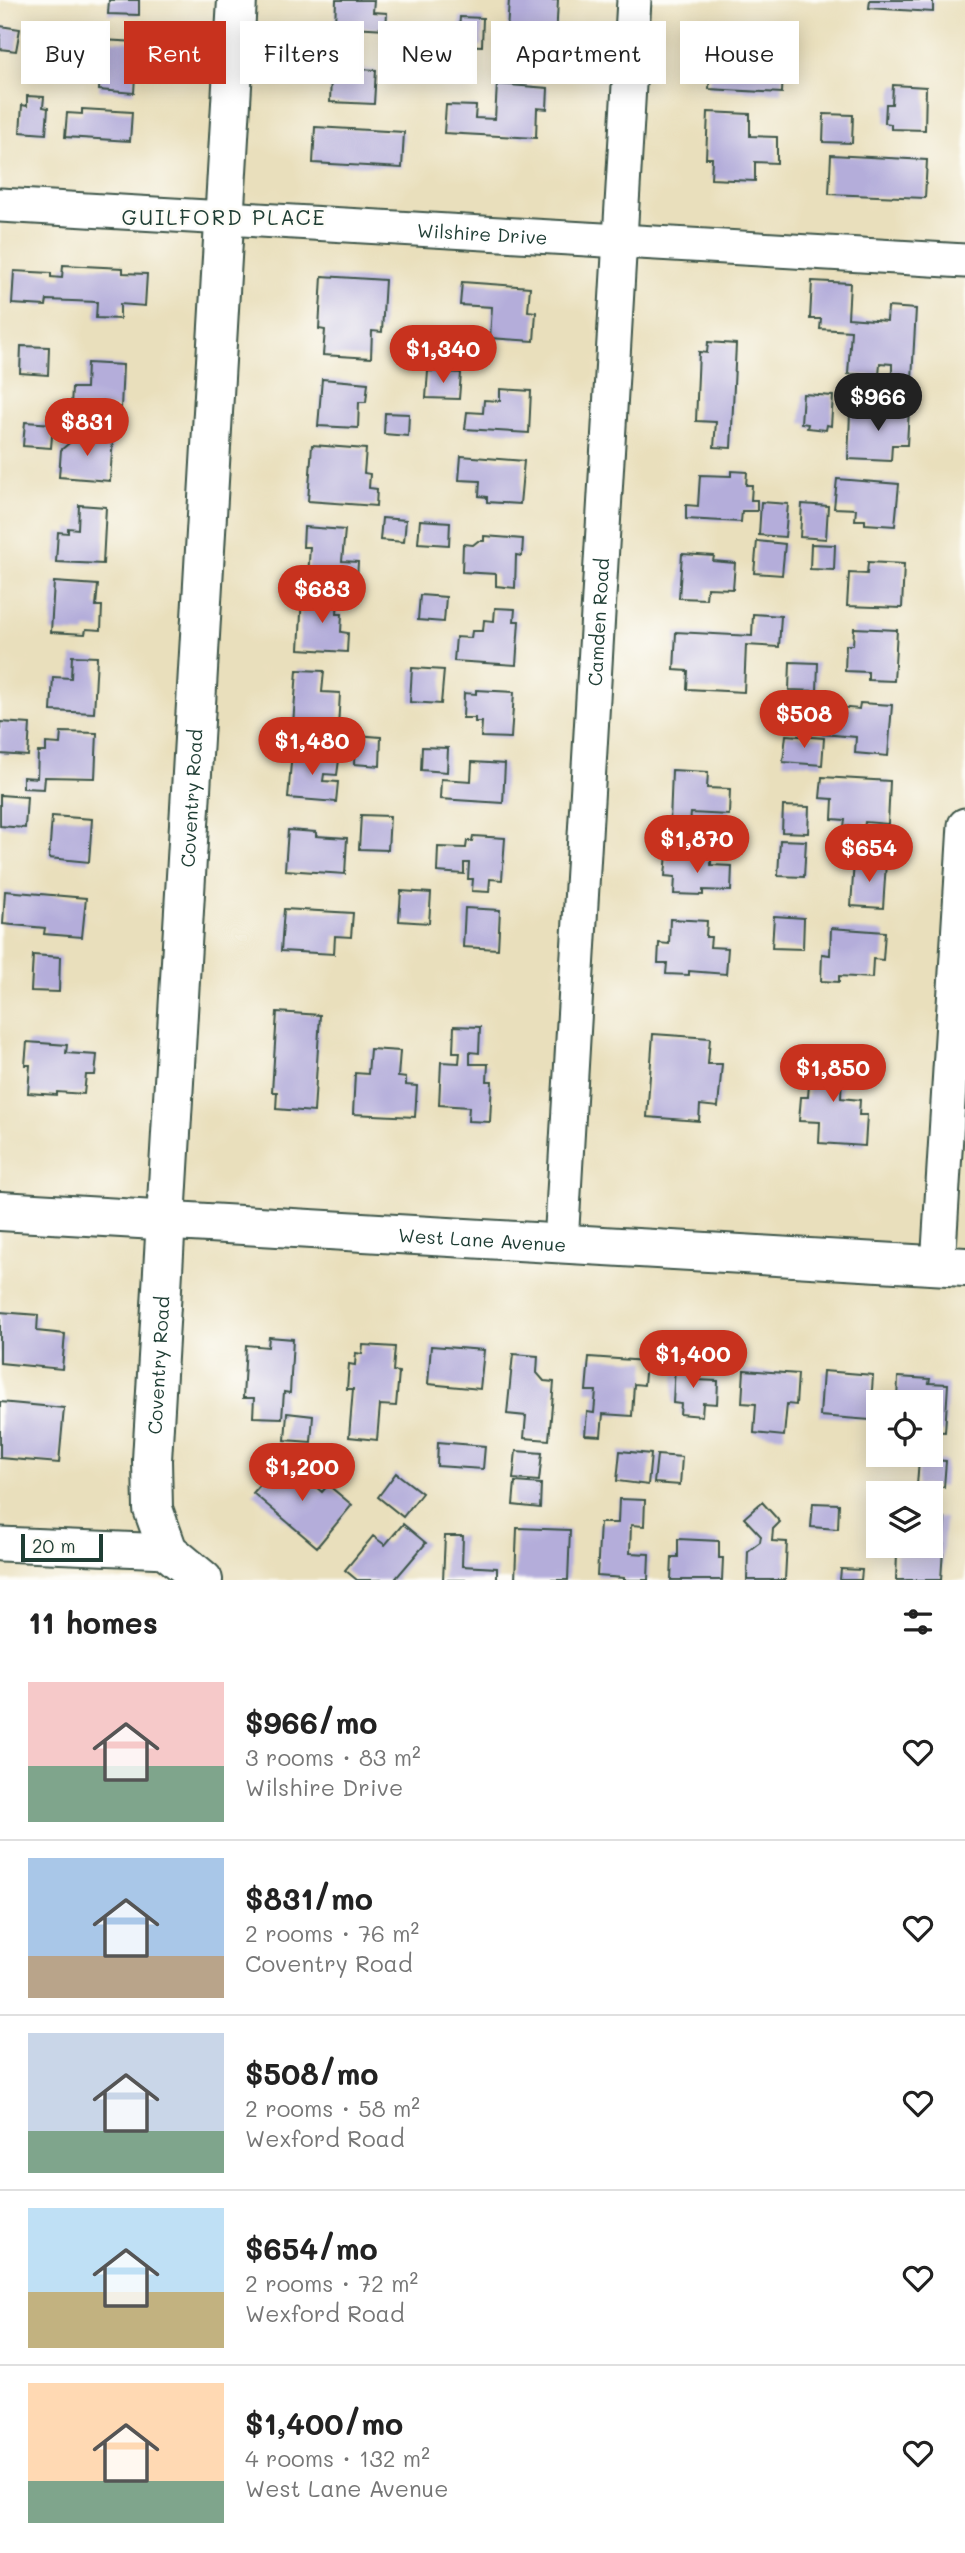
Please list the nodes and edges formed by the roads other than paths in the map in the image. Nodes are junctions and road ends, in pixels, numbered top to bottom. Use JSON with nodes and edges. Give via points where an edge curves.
{"nodes":[{"id":1,"x":237,"y":0,"type":"edge"},
{"id":2,"x":634,"y":0,"type":"edge"},
{"id":3,"x":0,"y":205,"type":"edge"},
{"id":4,"x":223,"y":217,"type":"junction"},
{"id":5,"x":620,"y":242,"type":"junction"},
{"id":6,"x":965,"y":261,"type":"edge"},
{"id":7,"x":965,"y":825,"type":"edge"},
{"id":8,"x":0,"y":1211,"type":"edge"},
{"id":9,"x":165,"y":1221,"type":"junction"},
{"id":10,"x":561,"y":1244,"type":"junction"},
{"id":11,"x":952,"y":1266,"type":"edge"},
{"id":12,"x":0,"y":1544,"type":"edge"},
{"id":13,"x":168,"y":1551,"type":"junction"},
{"id":14,"x":203,"y":1580,"type":"edge"}],
"edges":[{"from":1,"to":4,"type":"street","name":"Coventry Road"},
{"from":2,"to":5,"type":"street","name":"Camden Road"},
{"from":3,"to":4,"type":"street","name":"Wilshire Drive"},
{"from":4,"to":5,"type":"street","name":"Wilshire Drive"},
{"from":4,"to":9,"type":"street","name":"Coventry Road"},
{"from":5,"to":6,"type":"street","name":"Wilshire Drive"},
{"from":5,"to":10,"type":"street","name":"Camden Road"},
{"from":7,"to":11,"type":"street"},
{"from":8,"to":9,"type":"street","name":"West Lane Avenue"},
{"from":9,"to":10,"type":"street","name":"West Lane Avenue"},
{"from":9,"to":13,"type":"street","name":"Coventry Road","via":[[152,1460],[153,1509]]},
{"from":10,"to":11,"type":"street","name":"West Lane Avenue"},
{"from":12,"to":13,"type":"street"},
{"from":13,"to":14,"type":"street"}]}
